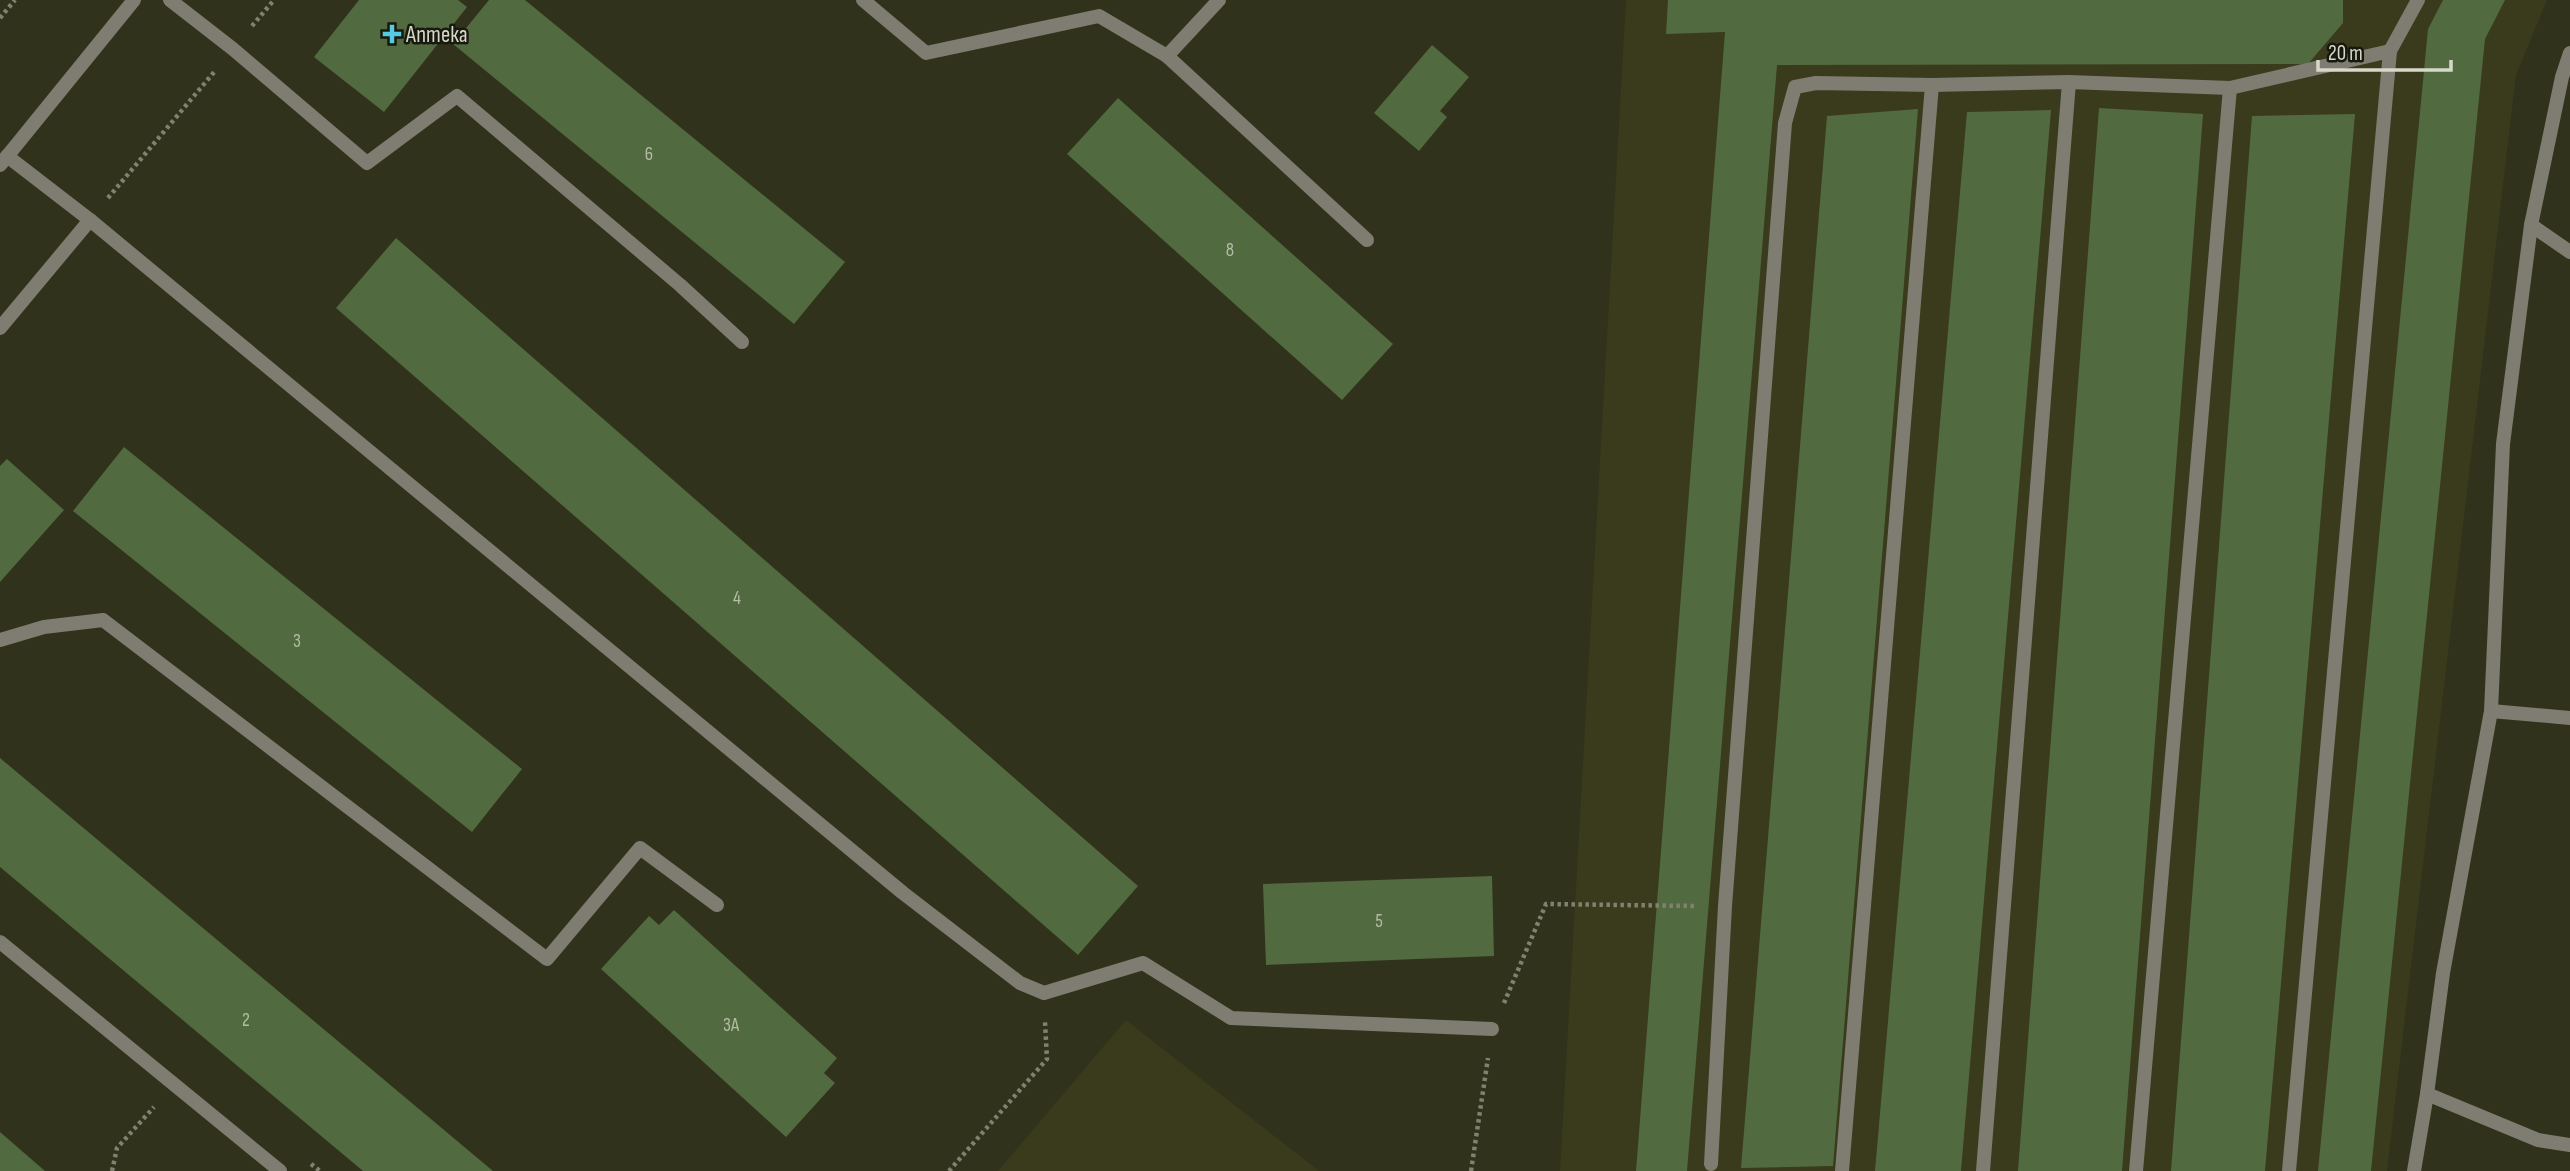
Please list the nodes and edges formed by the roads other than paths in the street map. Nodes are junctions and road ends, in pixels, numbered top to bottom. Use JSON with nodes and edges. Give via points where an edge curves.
{"nodes":[{"id":1,"x":134,"y":0,"type":"edge"},
{"id":2,"x":170,"y":0,"type":"edge"},
{"id":3,"x":863,"y":0,"type":"edge"},
{"id":4,"x":1219,"y":0,"type":"edge"},
{"id":5,"x":2417,"y":0,"type":"edge"},
{"id":6,"x":2390,"y":51,"type":"junction"},
{"id":7,"x":2570,"y":53,"type":"edge"},
{"id":8,"x":1167,"y":56,"type":"junction"},
{"id":9,"x":2069,"y":82,"type":"junction"},
{"id":10,"x":1931,"y":85,"type":"junction"},
{"id":11,"x":2230,"y":88,"type":"junction"},
{"id":12,"x":4,"y":161,"type":"edge"},
{"id":13,"x":90,"y":220,"type":"junction"},
{"id":14,"x":2530,"y":225,"type":"junction"},
{"id":15,"x":1367,"y":240,"type":"dead end"},
{"id":16,"x":2570,"y":253,"type":"edge"},
{"id":17,"x":0,"y":328,"type":"edge"},
{"id":18,"x":742,"y":342,"type":"dead end"},
{"id":19,"x":0,"y":640,"type":"edge"},
{"id":20,"x":2491,"y":711,"type":"junction"},
{"id":21,"x":2570,"y":718,"type":"edge"},
{"id":22,"x":717,"y":905,"type":"dead end"},
{"id":23,"x":0,"y":942,"type":"edge"},
{"id":24,"x":1492,"y":1029,"type":"road end"},
{"id":25,"x":2427,"y":1094,"type":"junction"},
{"id":26,"x":2570,"y":1144,"type":"edge"},
{"id":27,"x":1711,"y":1164,"type":"dead end"},
{"id":28,"x":280,"y":1171,"type":"edge"},
{"id":29,"x":1842,"y":1171,"type":"edge"},
{"id":30,"x":1983,"y":1171,"type":"edge"},
{"id":31,"x":2136,"y":1171,"type":"edge"},
{"id":32,"x":2289,"y":1171,"type":"edge"},
{"id":33,"x":2414,"y":1171,"type":"edge"}],
"edges":[{"from":1,"to":12,"type":"street"},
{"from":2,"to":18,"type":"street","via":[[367,163],[457,96]]},
{"from":3,"to":8,"type":"street","via":[[926,52],[1099,16]]},
{"from":4,"to":8,"type":"street"},
{"from":5,"to":6,"type":"street"},
{"from":6,"to":11,"type":"street"},
{"from":6,"to":32,"type":"street"},
{"from":7,"to":14,"type":"street"},
{"from":8,"to":15,"type":"street"},
{"from":9,"to":10,"type":"street"},
{"from":9,"to":11,"type":"street"},
{"from":9,"to":30,"type":"street"},
{"from":10,"to":27,"type":"street","via":[[1816,83],[1796,87],[1785,123]]},
{"from":10,"to":29,"type":"street"},
{"from":11,"to":31,"type":"street"},
{"from":12,"to":13,"type":"street"},
{"from":13,"to":17,"type":"street"},
{"from":13,"to":24,"type":"street","via":[[903,893],[1020,982],[1044,993],[1143,963],[1231,1018]]},
{"from":14,"to":16,"type":"street"},
{"from":14,"to":20,"type":"street","via":[[2503,444]]},
{"from":19,"to":22,"type":"street","via":[[44,627],[103,620],[547,959],[640,848]]},
{"from":20,"to":21,"type":"street"},
{"from":20,"to":25,"type":"street","via":[[2442,973]]},
{"from":23,"to":28,"type":"street"},
{"from":25,"to":26,"type":"street","via":[[2538,1140]]},
{"from":25,"to":33,"type":"street"}]}
